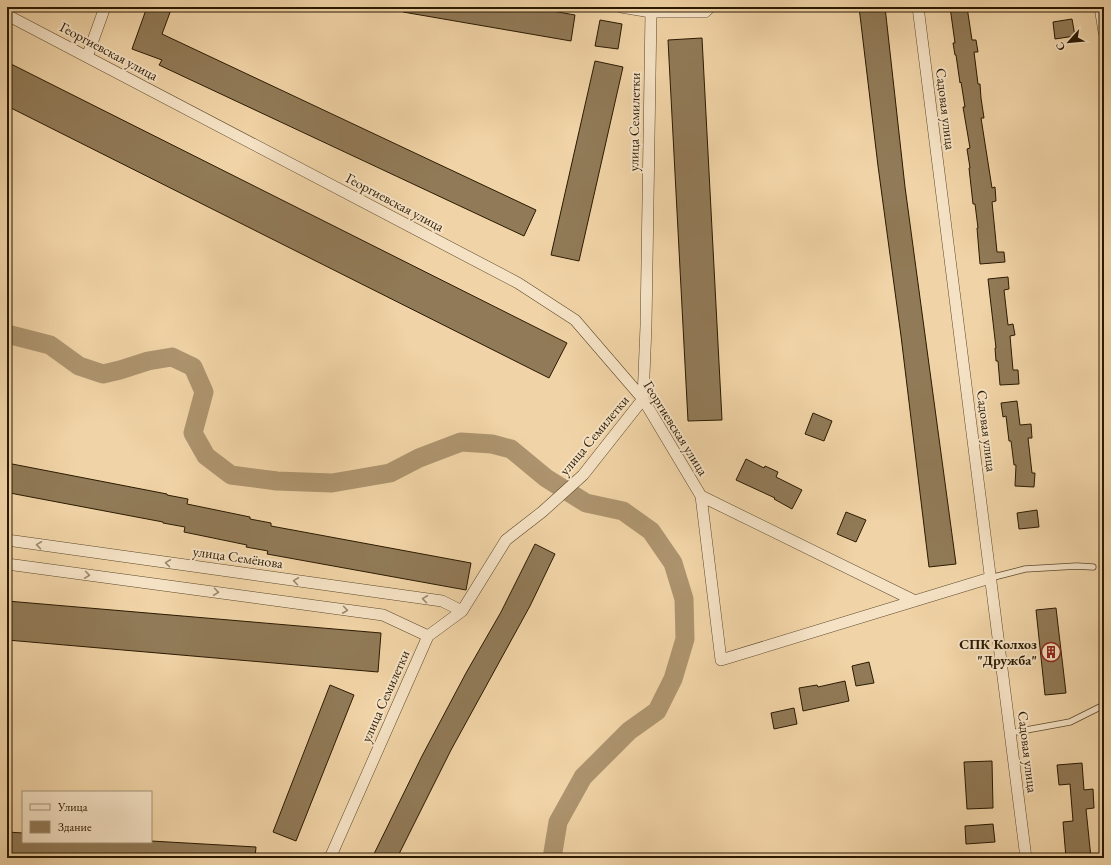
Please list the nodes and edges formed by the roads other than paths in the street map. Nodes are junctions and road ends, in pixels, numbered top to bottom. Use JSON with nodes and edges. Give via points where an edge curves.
{"nodes":[{"id":1,"x":105,"y":7,"type":"edge"},
{"id":2,"x":621,"y":7,"type":"edge"},
{"id":3,"x":710,"y":7,"type":"edge"},
{"id":4,"x":918,"y":7,"type":"edge"},
{"id":5,"x":1100,"y":7,"type":"edge"},
{"id":6,"x":651,"y":12,"type":"junction"},
{"id":7,"x":7,"y":14,"type":"edge"},
{"id":8,"x":1104,"y":32,"type":"edge"},
{"id":9,"x":87,"y":57,"type":"junction"},
{"id":10,"x":643,"y":399,"type":"junction"},
{"id":11,"x":701,"y":496,"type":"junction"},
{"id":12,"x":7,"y":540,"type":"edge"},
{"id":13,"x":7,"y":564,"type":"edge"},
{"id":14,"x":1094,"y":567,"type":"dead end"},
{"id":15,"x":990,"y":578,"type":"junction"},
{"id":16,"x":915,"y":601,"type":"junction"},
{"id":17,"x":462,"y":611,"type":"junction"},
{"id":18,"x":428,"y":636,"type":"junction"},
{"id":19,"x":1104,"y":705,"type":"edge"},
{"id":20,"x":1010,"y":733,"type":"junction"},
{"id":21,"x":330,"y":858,"type":"edge"},
{"id":22,"x":1026,"y":858,"type":"edge"}],
"edges":[{"from":1,"to":9,"type":"street"},
{"from":2,"to":6,"type":"street"},
{"from":3,"to":6,"type":"street","via":[[705,12]]},
{"from":4,"to":15,"type":"street","name":"Садовая улица"},
{"from":5,"to":8,"type":"street"},
{"from":6,"to":10,"type":"street","name":"улица Семилетки"},
{"from":7,"to":9,"type":"street","name":"Георгиевская улица"},
{"from":9,"to":10,"type":"street","name":"Георгиевская улица","via":[[518,283],[575,320]]},
{"from":10,"to":11,"type":"street","name":"Георгиевская улица"},
{"from":10,"to":17,"type":"street","name":"улица Семилетки","via":[[583,475],[506,540]]},
{"from":11,"to":16,"type":"street","name":"Георгиевская улица"},
{"from":11,"to":16,"type":"street","name":"Георгиевская улица","via":[[721,660]]},
{"from":17,"to":12,"type":"street","name":"улица Семёнова","one_way":true,"via":[[442,601]]},
{"from":13,"to":18,"type":"street","one_way":true,"via":[[383,615]]},
{"from":14,"to":15,"type":"lane","via":[[1025,569]]},
{"from":15,"to":16,"type":"street","name":"Георгиевская улица"},
{"from":15,"to":20,"type":"street","name":"Садовая улица"},
{"from":17,"to":18,"type":"street","name":"улица Семилетки"},
{"from":18,"to":21,"type":"street","name":"улица Семилетки"},
{"from":19,"to":20,"type":"lane","via":[[1070,722]]},
{"from":20,"to":22,"type":"street","name":"Садовая улица"}]}
